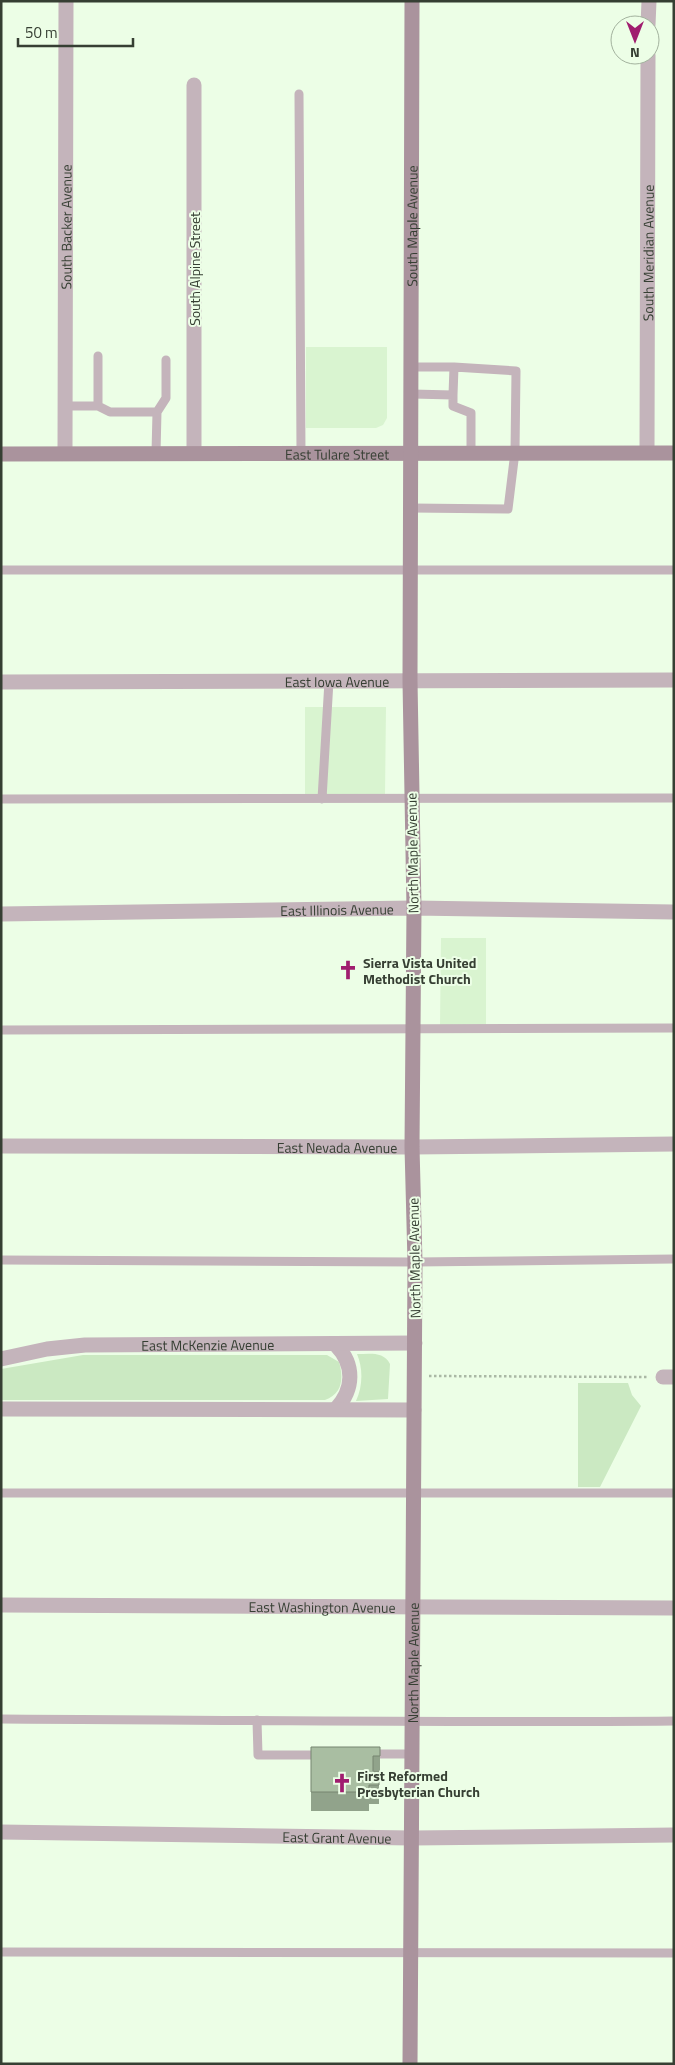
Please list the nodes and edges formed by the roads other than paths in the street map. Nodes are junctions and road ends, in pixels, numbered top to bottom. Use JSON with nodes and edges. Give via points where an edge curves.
{"nodes":[{"id":1,"x":66,"y":1,"type":"edge"},
{"id":2,"x":412,"y":1,"type":"edge"},
{"id":3,"x":648,"y":1,"type":"edge"},
{"id":4,"x":648,"y":15,"type":"edge"},
{"id":5,"x":648,"y":65,"type":"edge"},
{"id":6,"x":194,"y":85,"type":"dead end"},
{"id":7,"x":300,"y":94,"type":"dead end"},
{"id":8,"x":98,"y":356,"type":"dead end"},
{"id":9,"x":166,"y":360,"type":"dead end"},
{"id":10,"x":412,"y":367,"type":"junction"},
{"id":11,"x":454,"y":367,"type":"junction"},
{"id":12,"x":412,"y":394,"type":"junction"},
{"id":13,"x":453,"y":395,"type":"junction"},
{"id":14,"x":65,"y":406,"type":"junction"},
{"id":15,"x":98,"y":406,"type":"junction"},
{"id":16,"x":157,"y":412,"type":"junction"},
{"id":17,"x":412,"y":452,"type":"junction"},
{"id":18,"x":471,"y":452,"type":"junction"},
{"id":19,"x":515,"y":452,"type":"junction"},
{"id":20,"x":647,"y":452,"type":"junction"},
{"id":21,"x":65,"y":453,"type":"junction"},
{"id":22,"x":156,"y":453,"type":"junction"},
{"id":23,"x":194,"y":453,"type":"junction"},
{"id":24,"x":301,"y":453,"type":"junction"},
{"id":25,"x":674,"y":453,"type":"edge"},
{"id":26,"x":1,"y":454,"type":"edge"},
{"id":27,"x":411,"y":508,"type":"junction"},
{"id":28,"x":1,"y":570,"type":"edge"},
{"id":29,"x":411,"y":570,"type":"junction"},
{"id":30,"x":674,"y":570,"type":"edge"},
{"id":31,"x":674,"y":680,"type":"edge"},
{"id":32,"x":329,"y":681,"type":"junction"},
{"id":33,"x":410,"y":681,"type":"junction"},
{"id":34,"x":1,"y":682,"type":"edge"},
{"id":35,"x":674,"y":798,"type":"edge"},
{"id":36,"x":1,"y":799,"type":"edge"},
{"id":37,"x":322,"y":799,"type":"junction"},
{"id":38,"x":412,"y":799,"type":"junction"},
{"id":39,"x":414,"y":908,"type":"junction"},
{"id":40,"x":674,"y":912,"type":"edge"},
{"id":41,"x":1,"y":914,"type":"edge"},
{"id":42,"x":413,"y":1028,"type":"junction"},
{"id":43,"x":674,"y":1028,"type":"edge"},
{"id":44,"x":1,"y":1030,"type":"edge"},
{"id":45,"x":674,"y":1144,"type":"edge"},
{"id":46,"x":1,"y":1146,"type":"edge"},
{"id":47,"x":412,"y":1147,"type":"junction"},
{"id":48,"x":674,"y":1259,"type":"edge"},
{"id":49,"x":1,"y":1260,"type":"edge"},
{"id":50,"x":415,"y":1262,"type":"junction"},
{"id":51,"x":415,"y":1343,"type":"junction"},
{"id":52,"x":336,"y":1345,"type":"junction"},
{"id":53,"x":1,"y":1359,"type":"edge"},
{"id":54,"x":1,"y":1410,"type":"edge"},
{"id":55,"x":336,"y":1410,"type":"junction"},
{"id":56,"x":414,"y":1410,"type":"junction"},
{"id":57,"x":1,"y":1493,"type":"edge"},
{"id":58,"x":414,"y":1493,"type":"junction"},
{"id":59,"x":674,"y":1493,"type":"edge"},
{"id":60,"x":1,"y":1605,"type":"edge"},
{"id":61,"x":413,"y":1607,"type":"junction"},
{"id":62,"x":674,"y":1608,"type":"edge"},
{"id":63,"x":1,"y":1719,"type":"edge"},
{"id":64,"x":257,"y":1720,"type":"junction"},
{"id":65,"x":674,"y":1721,"type":"edge"},
{"id":66,"x":412,"y":1723,"type":"junction"},
{"id":67,"x":335,"y":1754,"type":"edge"},
{"id":68,"x":364,"y":1754,"type":"edge"},
{"id":69,"x":412,"y":1754,"type":"junction"},
{"id":70,"x":1,"y":1832,"type":"edge"},
{"id":71,"x":674,"y":1835,"type":"edge"},
{"id":72,"x":412,"y":1838,"type":"junction"},
{"id":73,"x":1,"y":1952,"type":"edge"},
{"id":74,"x":674,"y":1953,"type":"edge"},
{"id":75,"x":411,"y":1954,"type":"junction"},
{"id":76,"x":410,"y":2064,"type":"edge"}],
"edges":[{"from":1,"to":14,"type":"street","name":"South Backer Avenue"},
{"from":2,"to":10,"type":"main road","name":"South Maple Avenue"},
{"from":3,"to":4,"type":"street"},
{"from":5,"to":20,"type":"street","name":"South Meridian Avenue"},
{"from":6,"to":23,"type":"street","name":"South Alpine Street"},
{"from":7,"to":24,"type":"lane"},
{"from":8,"to":15,"type":"lane"},
{"from":9,"to":16,"type":"lane","via":[[166,398]]},
{"from":10,"to":11,"type":"lane"},
{"from":10,"to":12,"type":"main road","name":"South Maple Avenue"},
{"from":11,"to":13,"type":"lane"},
{"from":11,"to":19,"type":"lane","via":[[516,371]]},
{"from":12,"to":13,"type":"lane"},
{"from":12,"to":17,"type":"main road","name":"South Maple Avenue"},
{"from":13,"to":18,"type":"lane","via":[[453,406],[471,413]]},
{"from":14,"to":15,"type":"lane"},
{"from":14,"to":21,"type":"street","name":"South Backer Avenue"},
{"from":15,"to":16,"type":"lane","via":[[110,412]]},
{"from":16,"to":22,"type":"lane"},
{"from":17,"to":18,"type":"main road","name":"East Tulare Street"},
{"from":17,"to":24,"type":"main road","name":"East Tulare Street"},
{"from":17,"to":27,"type":"main road","name":"North Maple Avenue"},
{"from":18,"to":19,"type":"main road","name":"East Tulare Street"},
{"from":19,"to":20,"type":"main road","name":"East Tulare Street"},
{"from":19,"to":27,"type":"lane","via":[[508,509]]},
{"from":20,"to":25,"type":"main road","name":"East Tulare Street"},
{"from":21,"to":22,"type":"main road","name":"East Tulare Street"},
{"from":21,"to":26,"type":"main road","name":"East Tulare Street"},
{"from":22,"to":23,"type":"main road","name":"East Tulare Street"},
{"from":23,"to":24,"type":"main road","name":"East Tulare Street"},
{"from":27,"to":29,"type":"main road","name":"North Maple Avenue"},
{"from":28,"to":29,"type":"lane"},
{"from":29,"to":30,"type":"lane"},
{"from":29,"to":33,"type":"main road","name":"North Maple Avenue"},
{"from":31,"to":33,"type":"street","name":"East Iowa Avenue"},
{"from":32,"to":33,"type":"street","name":"East Iowa Avenue"},
{"from":32,"to":34,"type":"street","name":"East Iowa Avenue"},
{"from":32,"to":37,"type":"lane"},
{"from":33,"to":38,"type":"main road","name":"North Maple Avenue"},
{"from":35,"to":38,"type":"lane"},
{"from":36,"to":37,"type":"lane"},
{"from":37,"to":38,"type":"lane"},
{"from":38,"to":39,"type":"main road","name":"North Maple Avenue"},
{"from":39,"to":40,"type":"street","name":"East Illinois Avenue"},
{"from":39,"to":41,"type":"street","name":"East Illinois Avenue"},
{"from":39,"to":42,"type":"main road","name":"North Maple Avenue"},
{"from":42,"to":43,"type":"lane"},
{"from":42,"to":44,"type":"lane"},
{"from":42,"to":47,"type":"main road","name":"North Maple Avenue"},
{"from":45,"to":47,"type":"street","name":"East Nevada Avenue"},
{"from":46,"to":47,"type":"street","name":"East Nevada Avenue"},
{"from":47,"to":50,"type":"main road","name":"North Maple Avenue"},
{"from":48,"to":50,"type":"lane"},
{"from":49,"to":50,"type":"lane"},
{"from":50,"to":51,"type":"main road","name":"North Maple Avenue"},
{"from":51,"to":52,"type":"street","name":"East McKenzie Avenue"},
{"from":51,"to":56,"type":"main road","name":"North Maple Avenue"},
{"from":52,"to":53,"type":"street","name":"East McKenzie Avenue","via":[[86,1345]]},
{"from":52,"to":55,"type":"street","via":[[350,1367],[351,1387]]},
{"from":54,"to":55,"type":"street"},
{"from":55,"to":56,"type":"street"},
{"from":56,"to":58,"type":"main road","name":"North Maple Avenue"},
{"from":57,"to":58,"type":"lane"},
{"from":58,"to":59,"type":"lane"},
{"from":58,"to":61,"type":"main road","name":"North Maple Avenue"},
{"from":60,"to":61,"type":"street","name":"East Washington Avenue"},
{"from":61,"to":62,"type":"street","name":"East Washington Avenue"},
{"from":61,"to":66,"type":"main road","name":"North Maple Avenue"},
{"from":63,"to":64,"type":"lane"},
{"from":64,"to":66,"type":"lane"},
{"from":64,"to":67,"type":"lane","via":[[258,1755]]},
{"from":65,"to":66,"type":"lane"},
{"from":66,"to":69,"type":"main road","name":"North Maple Avenue"},
{"from":68,"to":69,"type":"lane"},
{"from":69,"to":72,"type":"main road","name":"North Maple Avenue"},
{"from":70,"to":72,"type":"street","name":"East Grant Avenue"},
{"from":71,"to":72,"type":"street","name":"East Grant Avenue"},
{"from":72,"to":75,"type":"main road","name":"North Maple Avenue"},
{"from":73,"to":75,"type":"lane"},
{"from":74,"to":75,"type":"lane"},
{"from":75,"to":76,"type":"main road","name":"North Maple Avenue"}]}
